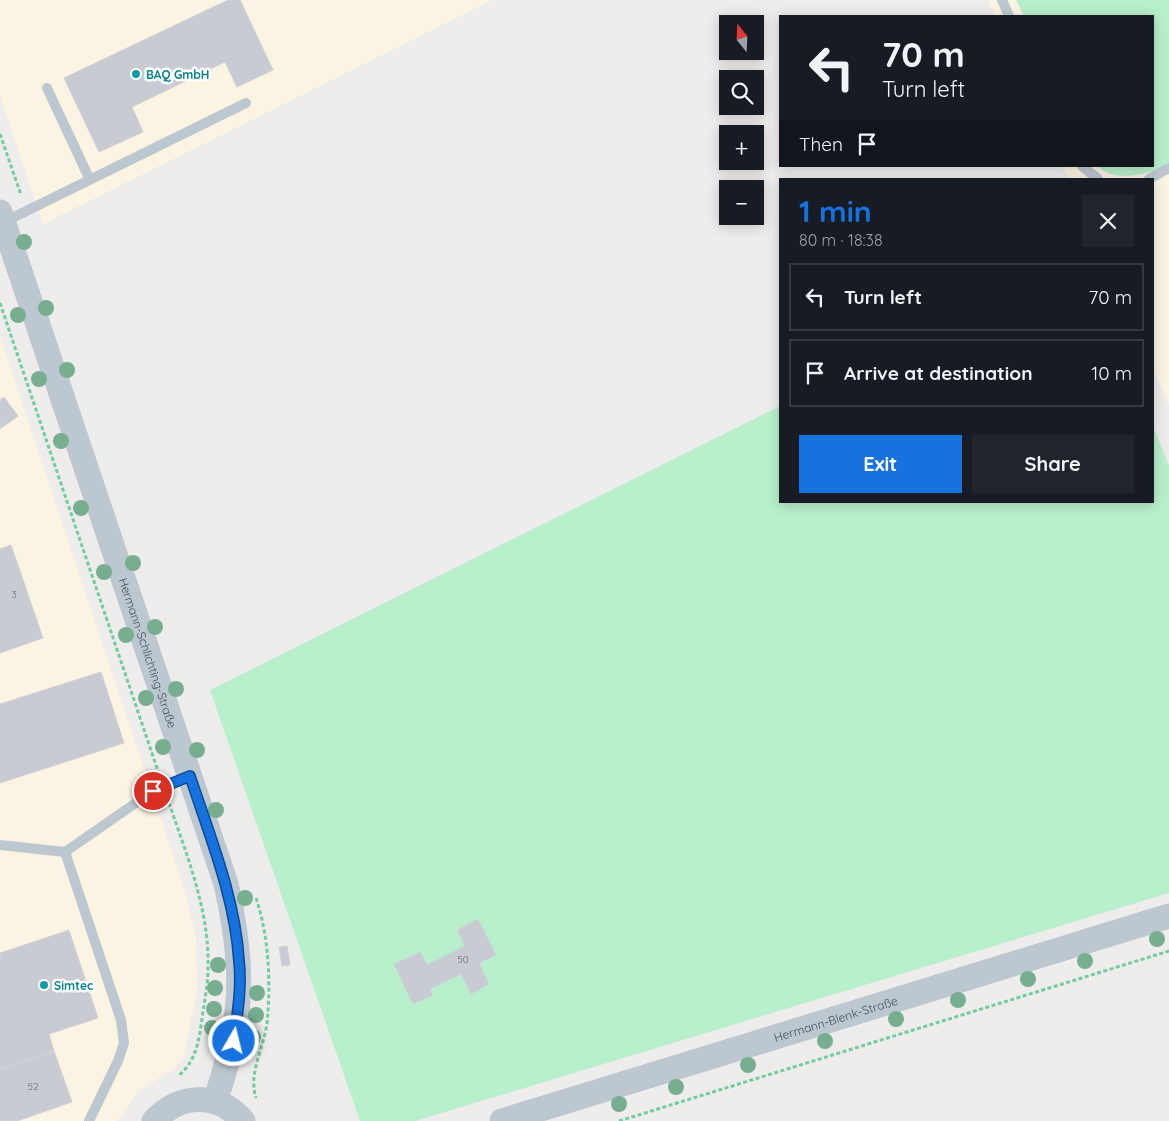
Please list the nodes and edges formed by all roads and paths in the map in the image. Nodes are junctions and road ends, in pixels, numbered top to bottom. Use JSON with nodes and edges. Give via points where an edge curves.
{"nodes":[{"id":1,"x":1002,"y":0,"type":"edge"},
{"id":2,"x":1009,"y":15,"type":"edge"},
{"id":3,"x":47,"y":88,"type":"dead end"},
{"id":4,"x":246,"y":104,"type":"dead end"},
{"id":5,"x":1083,"y":167,"type":"edge"},
{"id":6,"x":1169,"y":168,"type":"edge"},
{"id":7,"x":1097,"y":178,"type":"edge"},
{"id":8,"x":1151,"y":178,"type":"edge"},
{"id":9,"x":90,"y":180,"type":"junction"},
{"id":10,"x":2,"y":217,"type":"edge"},
{"id":11,"x":0,"y":302,"type":"edge"},
{"id":12,"x":190,"y":776,"type":"junction"},
{"id":13,"x":163,"y":787,"type":"junction"},
{"id":14,"x":0,"y":845,"type":"edge"},
{"id":15,"x":65,"y":852,"type":"junction"},
{"id":16,"x":1169,"y":916,"type":"edge"},
{"id":17,"x":1169,"y":951,"type":"edge"},
{"id":18,"x":173,"y":1079,"type":"dead end"},
{"id":19,"x":215,"y":1101,"type":"junction"},
{"id":20,"x":89,"y":1121,"type":"edge"},
{"id":21,"x":154,"y":1121,"type":"edge"},
{"id":22,"x":243,"y":1121,"type":"edge"},
{"id":23,"x":502,"y":1121,"type":"edge"},
{"id":24,"x":619,"y":1121,"type":"edge"}],
"edges":[{"from":1,"to":2,"type":"lane"},
{"from":3,"to":9,"type":"lane"},
{"from":4,"to":9,"type":"lane"},
{"from":5,"to":7,"type":"lane"},
{"from":6,"to":8,"type":"lane"},
{"from":9,"to":10,"type":"lane"},
{"from":10,"to":12,"type":"street","name":"Hermann-Schlichting-Straße"},
{"from":11,"to":13,"type":"path"},
{"from":12,"to":13,"type":"lane"},
{"from":12,"to":19,"type":"street","name":"Hermann-Schlichting-Straße","via":[[226,884],[240,962],[234,1041]]},
{"from":13,"to":15,"type":"lane","via":[[107,821]]},
{"from":13,"to":18,"type":"path","via":[[196,886],[208,969],[199,1039],[192,1062]]},
{"from":14,"to":15,"type":"lane"},
{"from":15,"to":20,"type":"lane","via":[[121,1020],[124,1043]]},
{"from":16,"to":23,"type":"street","name":"Hermann-Blenk-Straße"},
{"from":17,"to":24,"type":"path"},
{"from":19,"to":21,"type":"street","via":[[202,1098],[188,1100],[163,1112]]},
{"from":19,"to":22,"type":"street","via":[[227,1106]]}]}
